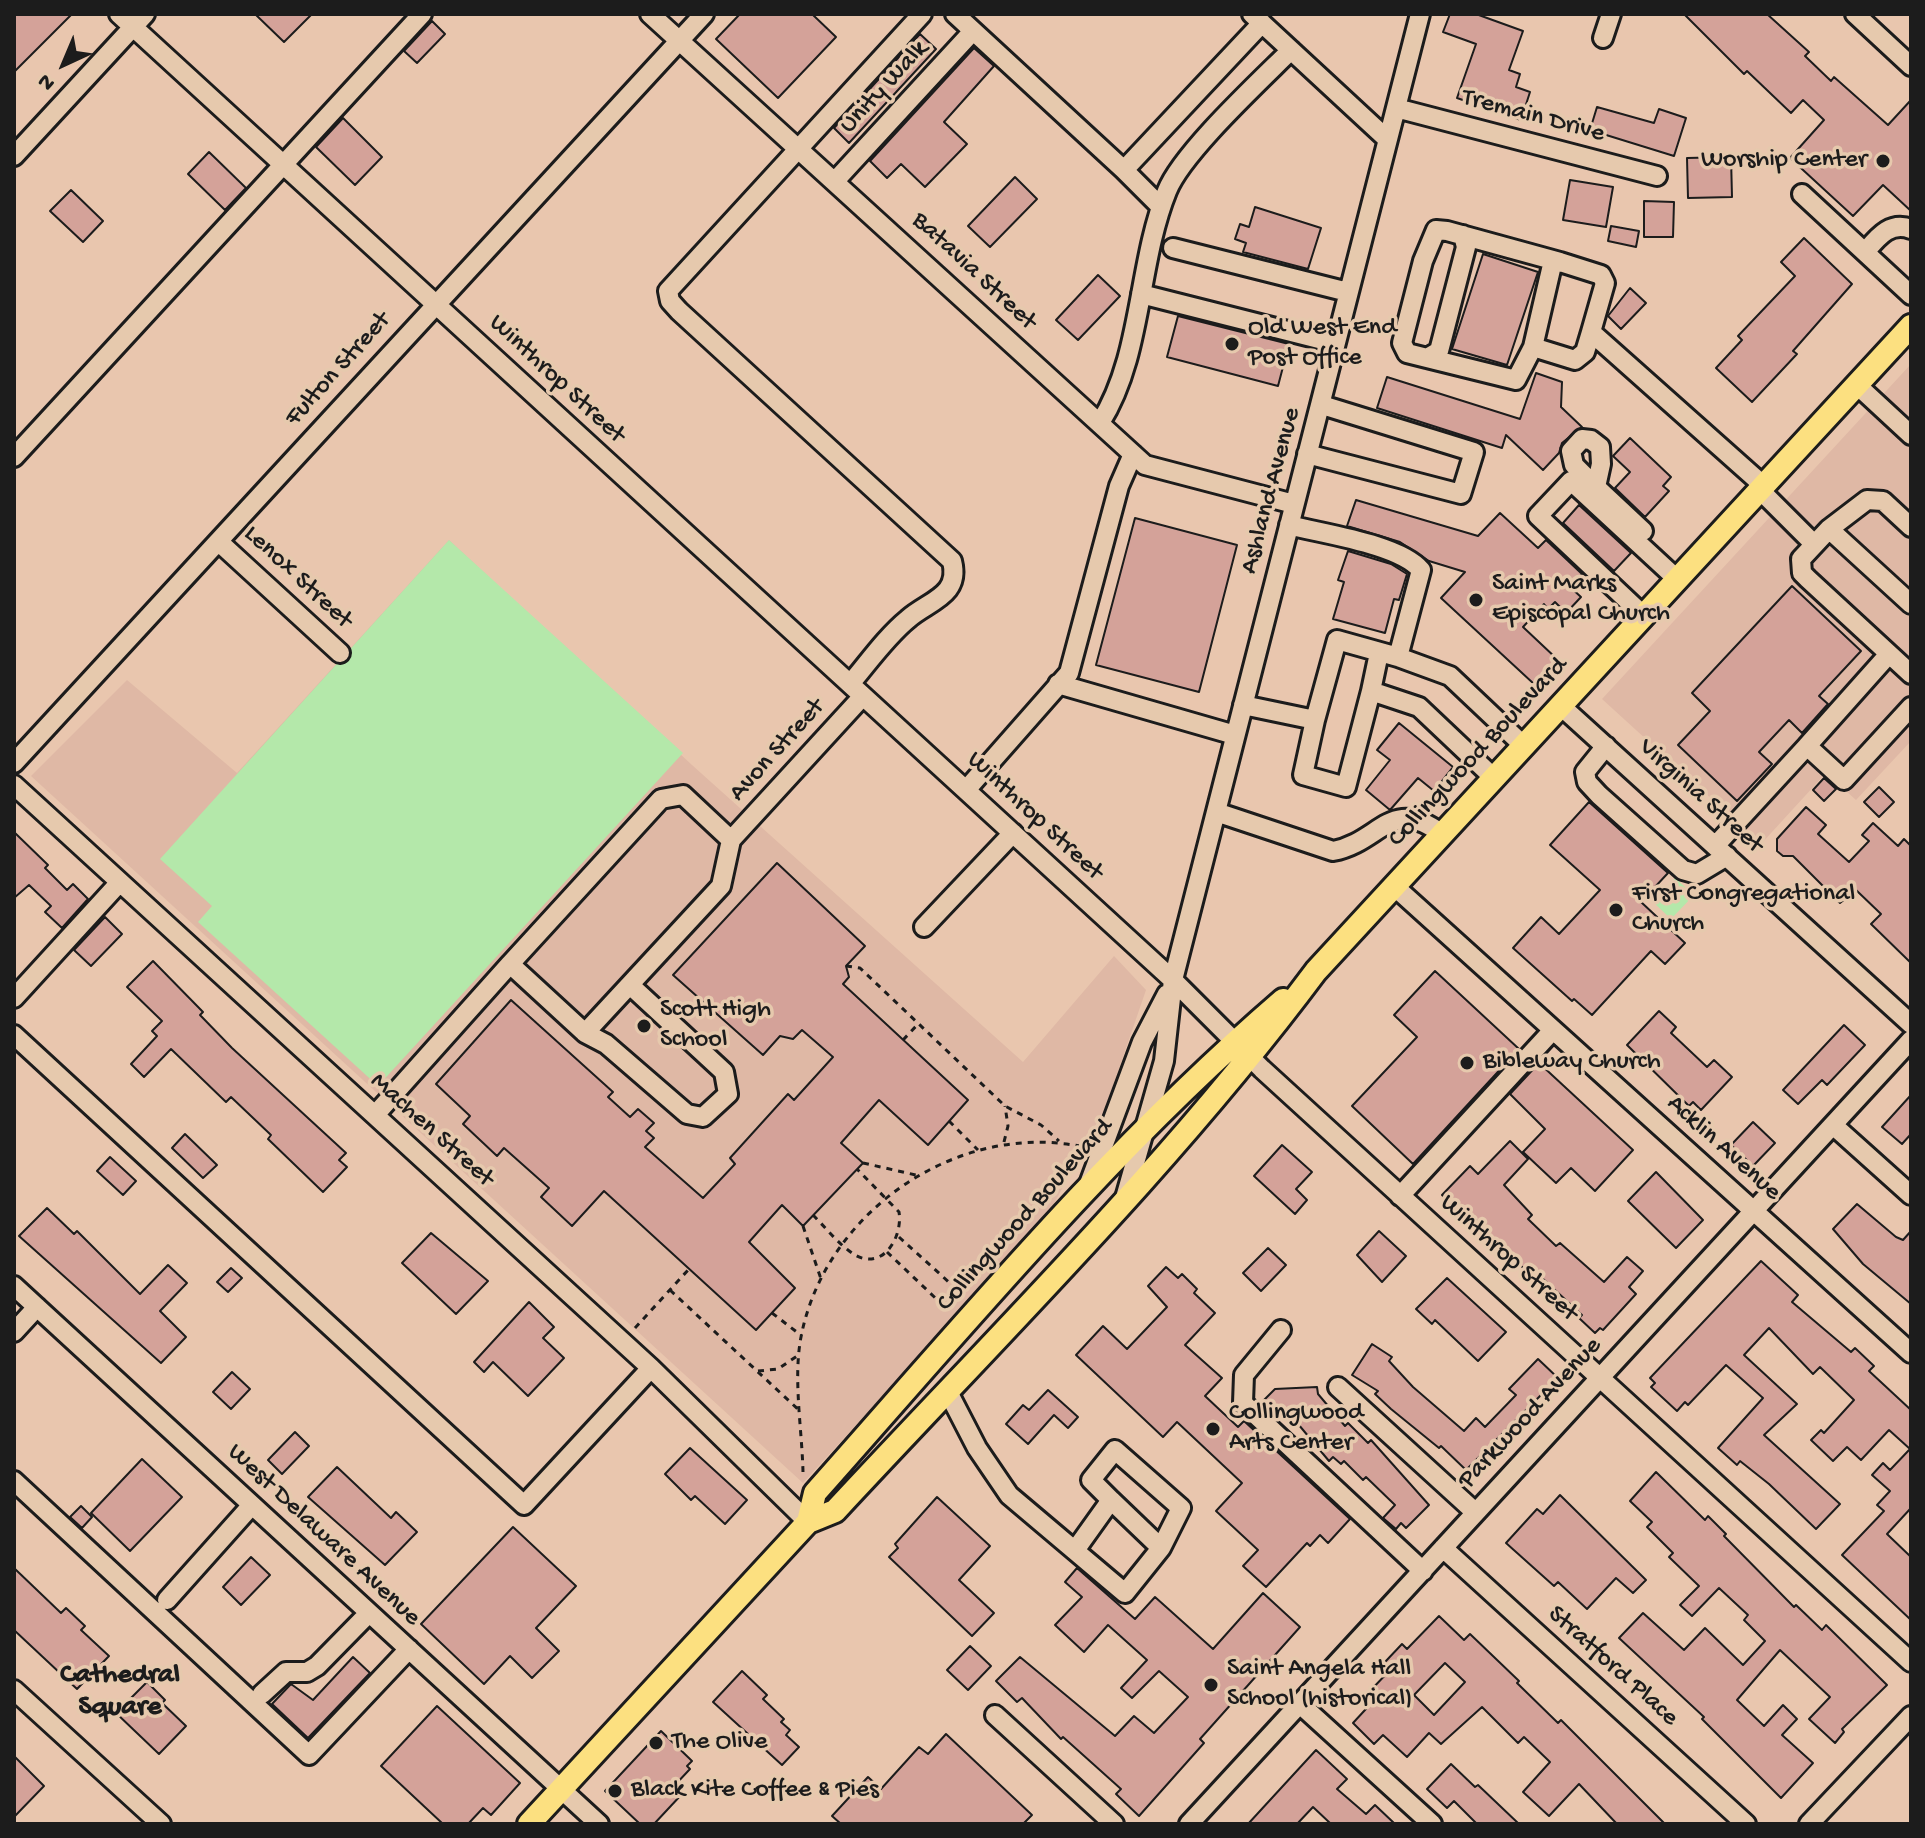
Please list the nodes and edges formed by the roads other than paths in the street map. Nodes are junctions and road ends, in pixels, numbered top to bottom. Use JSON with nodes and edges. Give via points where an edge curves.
{"nodes":[{"id":1,"x":119,"y":14,"type":"edge"},
{"id":2,"x":422,"y":14,"type":"edge"},
{"id":3,"x":650,"y":14,"type":"edge"},
{"id":4,"x":704,"y":14,"type":"edge"},
{"id":5,"x":922,"y":14,"type":"edge"},
{"id":6,"x":955,"y":14,"type":"edge"},
{"id":7,"x":1420,"y":14,"type":"edge"},
{"id":8,"x":1611,"y":14,"type":"edge"},
{"id":9,"x":1855,"y":14,"type":"edge"},
{"id":10,"x":1257,"y":18,"type":"edge"},
{"id":11,"x":139,"y":20,"type":"edge"},
{"id":12,"x":973,"y":31,"type":"junction"},
{"id":13,"x":1603,"y":38,"type":"dead end"},
{"id":14,"x":679,"y":42,"type":"junction"},
{"id":15,"x":1291,"y":50,"type":"junction"},
{"id":16,"x":1911,"y":66,"type":"edge"},
{"id":17,"x":1396,"y":108,"type":"junction"},
{"id":18,"x":1387,"y":139,"type":"junction"},
{"id":19,"x":798,"y":147,"type":"junction"},
{"id":20,"x":14,"y":156,"type":"edge"},
{"id":21,"x":284,"y":165,"type":"junction"},
{"id":22,"x":1124,"y":170,"type":"junction"},
{"id":23,"x":1657,"y":176,"type":"dead end"},
{"id":24,"x":835,"y":181,"type":"junction"},
{"id":25,"x":1802,"y":194,"type":"dead end"},
{"id":26,"x":1161,"y":207,"type":"junction"},
{"id":27,"x":1911,"y":229,"type":"edge"},
{"id":28,"x":1463,"y":235,"type":"junction"},
{"id":29,"x":1173,"y":248,"type":"dead end"},
{"id":30,"x":1865,"y":252,"type":"junction"},
{"id":31,"x":1560,"y":262,"type":"junction"},
{"id":32,"x":1348,"y":292,"type":"junction"},
{"id":33,"x":1141,"y":294,"type":"junction"},
{"id":34,"x":1911,"y":295,"type":"edge"},
{"id":35,"x":435,"y":303,"type":"junction"},
{"id":36,"x":1911,"y":326,"type":"edge"},
{"id":37,"x":1591,"y":332,"type":"junction"},
{"id":38,"x":1335,"y":343,"type":"junction"},
{"id":39,"x":1533,"y":347,"type":"junction"},
{"id":40,"x":1427,"y":358,"type":"junction"},
{"id":41,"x":1857,"y":385,"type":"junction"},
{"id":42,"x":1322,"y":405,"type":"junction"},
{"id":43,"x":1100,"y":423,"type":"junction"},
{"id":44,"x":1911,"y":435,"type":"edge"},
{"id":45,"x":1133,"y":454,"type":"junction"},
{"id":46,"x":1307,"y":454,"type":"junction"},
{"id":47,"x":14,"y":457,"type":"edge"},
{"id":48,"x":1596,"y":487,"type":"dead end"},
{"id":49,"x":1762,"y":488,"type":"junction"},
{"id":50,"x":1294,"y":504,"type":"junction"},
{"id":51,"x":1289,"y":525,"type":"junction"},
{"id":52,"x":1911,"y":527,"type":"edge"},
{"id":53,"x":1829,"y":529,"type":"junction"},
{"id":54,"x":219,"y":542,"type":"junction"},
{"id":55,"x":1814,"y":544,"type":"junction"},
{"id":56,"x":1682,"y":575,"type":"junction"},
{"id":57,"x":1911,"y":604,"type":"edge"},
{"id":58,"x":1644,"y":616,"type":"junction"},
{"id":59,"x":340,"y":653,"type":"dead end"},
{"id":60,"x":1889,"y":654,"type":"junction"},
{"id":61,"x":1388,"y":655,"type":"junction"},
{"id":62,"x":1911,"y":674,"type":"edge"},
{"id":63,"x":1058,"y":684,"type":"junction"},
{"id":64,"x":856,"y":690,"type":"junction"},
{"id":65,"x":1371,"y":691,"type":"junction"},
{"id":66,"x":1243,"y":705,"type":"junction"},
{"id":67,"x":1561,"y":706,"type":"junction"},
{"id":68,"x":1911,"y":707,"type":"edge"},
{"id":69,"x":1315,"y":720,"type":"junction"},
{"id":70,"x":1235,"y":735,"type":"junction"},
{"id":71,"x":1524,"y":746,"type":"junction"},
{"id":72,"x":1606,"y":746,"type":"junction"},
{"id":73,"x":1807,"y":746,"type":"junction"},
{"id":74,"x":14,"y":763,"type":"edge"},
{"id":75,"x":1494,"y":778,"type":"junction"},
{"id":76,"x":14,"y":785,"type":"edge"},
{"id":77,"x":966,"y":790,"type":"junction"},
{"id":78,"x":1216,"y":812,"type":"junction"},
{"id":79,"x":1013,"y":833,"type":"junction"},
{"id":80,"x":1442,"y":834,"type":"junction"},
{"id":81,"x":731,"y":840,"type":"junction"},
{"id":82,"x":1721,"y":851,"type":"junction"},
{"id":83,"x":120,"y":882,"type":"junction"},
{"id":84,"x":1394,"y":886,"type":"junction"},
{"id":85,"x":924,"y":927,"type":"dead end"},
{"id":86,"x":510,"y":964,"type":"junction"},
{"id":87,"x":1316,"y":971,"type":"junction"},
{"id":88,"x":1173,"y":980,"type":"junction"},
{"id":89,"x":630,"y":985,"type":"junction"},
{"id":90,"x":14,"y":998,"type":"edge"},
{"id":91,"x":1911,"y":1024,"type":"edge"},
{"id":92,"x":1553,"y":1030,"type":"junction"},
{"id":93,"x":585,"y":1033,"type":"junction"},
{"id":94,"x":14,"y":1035,"type":"edge"},
{"id":95,"x":1911,"y":1040,"type":"edge"},
{"id":96,"x":1235,"y":1041,"type":"junction"},
{"id":97,"x":1250,"y":1059,"type":"junction"},
{"id":98,"x":375,"y":1115,"type":"junction"},
{"id":99,"x":1148,"y":1124,"type":"junction"},
{"id":100,"x":1833,"y":1125,"type":"junction"},
{"id":101,"x":1088,"y":1187,"type":"junction"},
{"id":102,"x":1911,"y":1195,"type":"edge"},
{"id":103,"x":1400,"y":1196,"type":"junction"},
{"id":104,"x":1124,"y":1203,"type":"junction"},
{"id":105,"x":1754,"y":1211,"type":"junction"},
{"id":106,"x":14,"y":1286,"type":"edge"},
{"id":107,"x":37,"y":1307,"type":"junction"},
{"id":108,"x":1281,"y":1330,"type":"dead end"},
{"id":109,"x":14,"y":1332,"type":"edge"},
{"id":110,"x":1911,"y":1353,"type":"edge"},
{"id":111,"x":934,"y":1359,"type":"junction"},
{"id":112,"x":651,"y":1368,"type":"junction"},
{"id":113,"x":1601,"y":1378,"type":"junction"},
{"id":114,"x":1338,"y":1387,"type":"dead end"},
{"id":115,"x":947,"y":1390,"type":"junction"},
{"id":116,"x":14,"y":1481,"type":"edge"},
{"id":117,"x":1111,"y":1500,"type":"junction"},
{"id":118,"x":251,"y":1506,"type":"junction"},
{"id":119,"x":1475,"y":1512,"type":"junction"},
{"id":120,"x":808,"y":1522,"type":"junction"},
{"id":121,"x":1161,"y":1548,"type":"junction"},
{"id":122,"x":1443,"y":1548,"type":"junction"},
{"id":123,"x":1076,"y":1549,"type":"junction"},
{"id":124,"x":1423,"y":1571,"type":"junction"},
{"id":125,"x":167,"y":1600,"type":"dead end"},
{"id":126,"x":368,"y":1614,"type":"junction"},
{"id":127,"x":409,"y":1649,"type":"junction"},
{"id":128,"x":1911,"y":1662,"type":"edge"},
{"id":129,"x":14,"y":1690,"type":"edge"},
{"id":130,"x":262,"y":1694,"type":"dead end"},
{"id":131,"x":1300,"y":1704,"type":"junction"},
{"id":132,"x":995,"y":1715,"type":"dead end"},
{"id":133,"x":1911,"y":1716,"type":"edge"},
{"id":134,"x":561,"y":1790,"type":"junction"},
{"id":135,"x":161,"y":1824,"type":"edge"},
{"id":136,"x":529,"y":1824,"type":"edge"},
{"id":137,"x":599,"y":1824,"type":"edge"},
{"id":138,"x":1114,"y":1824,"type":"edge"},
{"id":139,"x":1189,"y":1824,"type":"edge"},
{"id":140,"x":1432,"y":1824,"type":"edge"},
{"id":141,"x":1746,"y":1824,"type":"edge"},
{"id":142,"x":1809,"y":1824,"type":"edge"}],
"edges":[{"from":1,"to":11,"type":"street","name":"Winthrop Street"},
{"from":2,"to":21,"type":"street"},
{"from":3,"to":14,"type":"street","name":"Batavia Street"},
{"from":4,"to":14,"type":"street","name":"Fulton Street"},
{"from":5,"to":19,"type":"street"},
{"from":6,"to":12,"type":"street"},
{"from":7,"to":17,"type":"street","name":"Ashland Avenue"},
{"from":8,"to":13,"type":"street"},
{"from":9,"to":16,"type":"street"},
{"from":10,"to":15,"type":"street"},
{"from":10,"to":22,"type":"street"},
{"from":11,"to":20,"type":"street"},
{"from":11,"to":21,"type":"street","name":"Winthrop Street"},
{"from":12,"to":22,"type":"street"},
{"from":12,"to":24,"type":"street","name":"Unity Walk"},
{"from":14,"to":19,"type":"street","name":"Batavia Street"},
{"from":14,"to":35,"type":"street","name":"Fulton Street"},
{"from":15,"to":18,"type":"street"},
{"from":15,"to":26,"type":"street","via":[[1175,175]]},
{"from":17,"to":18,"type":"street","name":"Ashland Avenue"},
{"from":17,"to":23,"type":"street","name":"Tremain Drive"},
{"from":18,"to":32,"type":"street","name":"Ashland Avenue"},
{"from":19,"to":24,"type":"street","name":"Batavia Street"},
{"from":19,"to":64,"type":"street","name":"Avon Street","via":[[668,291],[679,311],[952,561],[955,572],[945,593],[909,617]]},
{"from":21,"to":35,"type":"street","name":"Winthrop Street"},
{"from":21,"to":47,"type":"street"},
{"from":22,"to":26,"type":"street"},
{"from":24,"to":43,"type":"street","name":"Batavia Street"},
{"from":25,"to":30,"type":"street"},
{"from":26,"to":33,"type":"street"},
{"from":27,"to":30,"type":"street","via":[[1888,229]]},
{"from":28,"to":31,"type":"street"},
{"from":28,"to":40,"type":"street","via":[[1466,247],[1439,351]]},
{"from":28,"to":40,"type":"street","via":[[1436,230],[1423,261],[1402,348]]},
{"from":29,"to":32,"type":"street"},
{"from":30,"to":34,"type":"street"},
{"from":31,"to":37,"type":"street","via":[[1601,275],[1605,283]]},
{"from":31,"to":39,"type":"street","via":[[1548,272]]},
{"from":32,"to":38,"type":"street","name":"Ashland Avenue"},
{"from":33,"to":38,"type":"street"},
{"from":33,"to":43,"type":"street","via":[[1117,393]]},
{"from":35,"to":54,"type":"street","name":"Fulton Street"},
{"from":35,"to":64,"type":"street","name":"Winthrop Street"},
{"from":36,"to":41,"type":"main road","name":"Collingwood Boulevard"},
{"from":37,"to":39,"type":"street","via":[[1585,352],[1575,360]]},
{"from":37,"to":49,"type":"street"},
{"from":38,"to":42,"type":"street","name":"Ashland Avenue"},
{"from":39,"to":40,"type":"street","via":[[1516,380]]},
{"from":41,"to":44,"type":"street"},
{"from":41,"to":49,"type":"main road","name":"Collingwood Boulevard"},
{"from":42,"to":46,"type":"street","name":"Ashland Avenue"},
{"from":42,"to":46,"type":"street","via":[[1474,452],[1461,494]]},
{"from":43,"to":45,"type":"street","name":"Batavia Street"},
{"from":45,"to":50,"type":"street","name":"Batavia Street","via":[[1145,465]]},
{"from":45,"to":63,"type":"street","via":[[1119,486],[1069,673]]},
{"from":46,"to":50,"type":"street","name":"Ashland Avenue"},
{"from":48,"to":56,"type":"street"},
{"from":49,"to":55,"type":"street"},
{"from":49,"to":56,"type":"main road","name":"Collingwood Boulevard"},
{"from":50,"to":51,"type":"street","name":"Ashland Avenue"},
{"from":51,"to":61,"type":"street","via":[[1394,553],[1421,570]]},
{"from":51,"to":66,"type":"street","name":"Ashland Avenue"},
{"from":52,"to":53,"type":"street","via":[[1875,499],[1858,505]]},
{"from":53,"to":55,"type":"street"},
{"from":53,"to":57,"type":"street"},
{"from":54,"to":59,"type":"street","name":"Lenox Street"},
{"from":54,"to":74,"type":"street","name":"Fulton Street"},
{"from":55,"to":60,"type":"street","via":[[1801,559],[1802,573]]},
{"from":56,"to":58,"type":"main road","name":"Collingwood Boulevard"},
{"from":56,"to":58,"type":"street","via":[[1571,481],[1538,516]]},
{"from":58,"to":67,"type":"main road","name":"Collingwood Boulevard"},
{"from":60,"to":62,"type":"street"},
{"from":60,"to":73,"type":"street"},
{"from":61,"to":65,"type":"street"},
{"from":61,"to":69,"type":"street","via":[[1337,640]]},
{"from":61,"to":71,"type":"street","via":[[1450,676]]},
{"from":63,"to":70,"type":"street"},
{"from":63,"to":77,"type":"street"},
{"from":64,"to":77,"type":"street","name":"Winthrop Street"},
{"from":64,"to":81,"type":"street","name":"Avon Street"},
{"from":65,"to":69,"type":"street","via":[[1346,787],[1303,775]]},
{"from":65,"to":75,"type":"street","via":[[1419,707]]},
{"from":66,"to":69,"type":"street"},
{"from":66,"to":70,"type":"street","name":"Ashland Avenue"},
{"from":67,"to":71,"type":"main road","name":"Collingwood Boulevard"},
{"from":67,"to":72,"type":"street","name":"Virginia Street"},
{"from":68,"to":73,"type":"street","via":[[1844,780]]},
{"from":70,"to":78,"type":"street","name":"Ashland Avenue"},
{"from":71,"to":75,"type":"main road","name":"Collingwood Boulevard"},
{"from":72,"to":82,"type":"street","name":"Virginia Street"},
{"from":72,"to":82,"type":"street","via":[[1585,772],[1599,795],[1683,870],[1697,874]]},
{"from":73,"to":82,"type":"street"},
{"from":75,"to":80,"type":"main road","name":"Collingwood Boulevard"},
{"from":76,"to":83,"type":"street","name":"Machen Street"},
{"from":77,"to":79,"type":"street","name":"Winthrop Street"},
{"from":78,"to":80,"type":"street","via":[[1333,851],[1348,848],[1395,818],[1423,820]]},
{"from":78,"to":88,"type":"street","name":"Ashland Avenue"},
{"from":79,"to":85,"type":"street"},
{"from":79,"to":88,"type":"street","name":"Winthrop Street"},
{"from":80,"to":84,"type":"main road","name":"Collingwood Boulevard"},
{"from":81,"to":86,"type":"street","via":[[683,795],[661,799]]},
{"from":81,"to":89,"type":"street","via":[[721,886]]},
{"from":82,"to":91,"type":"street","name":"Virginia Street"},
{"from":83,"to":90,"type":"street"},
{"from":83,"to":98,"type":"street","name":"Machen Street"},
{"from":84,"to":87,"type":"main road","name":"Collingwood Boulevard"},
{"from":84,"to":92,"type":"street","name":"Acklin Avenue"},
{"from":86,"to":93,"type":"street"},
{"from":86,"to":98,"type":"street"},
{"from":87,"to":96,"type":"main road","name":"Collingwood Boulevard"},
{"from":87,"to":97,"type":"main road","name":"Collingwood Boulevard"},
{"from":88,"to":96,"type":"street","name":"Winthrop Street"},
{"from":88,"to":99,"type":"street","name":"Ashland Avenue","via":[[1164,1061]]},
{"from":88,"to":101,"type":"street","name":"Ashland Avenue","via":[[1142,1042]]},
{"from":89,"to":93,"type":"street"},
{"from":89,"to":93,"type":"street","via":[[724,1072],[728,1094],[716,1109],[703,1117],[687,1114],[606,1044]]},
{"from":92,"to":103,"type":"street"},
{"from":92,"to":105,"type":"street","name":"Acklin Avenue"},
{"from":94,"to":112,"type":"street","via":[[524,1505]]},
{"from":95,"to":100,"type":"street","name":"Parkwood Avenue"},
{"from":96,"to":97,"type":"street","name":"Winthrop Street"},
{"from":96,"to":99,"type":"main road","name":"Collingwood Boulevard"},
{"from":97,"to":103,"type":"street","name":"Winthrop Street"},
{"from":97,"to":104,"type":"main road","name":"Collingwood Boulevard"},
{"from":98,"to":112,"type":"street","name":"Machen Street"},
{"from":99,"to":101,"type":"main road","name":"Collingwood Boulevard"},
{"from":99,"to":104,"type":"street","name":"Ashland Avenue"},
{"from":100,"to":102,"type":"street"},
{"from":100,"to":105,"type":"street","name":"Parkwood Avenue"},
{"from":101,"to":111,"type":"main road","name":"Collingwood Boulevard"},
{"from":103,"to":113,"type":"street","name":"Winthrop Street"},
{"from":104,"to":115,"type":"main road","name":"Collingwood Boulevard"},
{"from":105,"to":110,"type":"street","name":"Acklin Avenue"},
{"from":105,"to":113,"type":"street","name":"Parkwood Avenue"},
{"from":106,"to":107,"type":"street","name":"West Delaware Avenue"},
{"from":107,"to":109,"type":"street"},
{"from":107,"to":118,"type":"street","name":"West Delaware Avenue"},
{"from":108,"to":124,"type":"street","via":[[1244,1375],[1243,1403]]},
{"from":111,"to":115,"type":"main road"},
{"from":111,"to":120,"type":"main road","name":"Collingwood Boulevard","via":[[815,1493]]},
{"from":112,"to":120,"type":"street","name":"Machen Street"},
{"from":113,"to":119,"type":"street","name":"Parkwood Avenue"},
{"from":113,"to":128,"type":"street","name":"Winthrop Street"},
{"from":114,"to":119,"type":"street"},
{"from":115,"to":120,"type":"main road","name":"Collingwood Boulevard","via":[[835,1511]]},
{"from":115,"to":123,"type":"street","via":[[1009,1495]]},
{"from":116,"to":127,"type":"street","via":[[309,1755]]},
{"from":117,"to":121,"type":"street"},
{"from":117,"to":121,"type":"street","via":[[1091,1480],[1115,1450],[1181,1508]]},
{"from":117,"to":123,"type":"street"},
{"from":118,"to":125,"type":"street"},
{"from":118,"to":126,"type":"street","name":"West Delaware Avenue"},
{"from":119,"to":122,"type":"street","name":"Parkwood Avenue"},
{"from":120,"to":134,"type":"main road","name":"Collingwood Boulevard"},
{"from":121,"to":123,"type":"street","via":[[1125,1593]]},
{"from":122,"to":124,"type":"street","name":"Parkwood Avenue"},
{"from":122,"to":141,"type":"street","name":"Stratford Place"},
{"from":124,"to":131,"type":"street","name":"Parkwood Avenue"},
{"from":126,"to":127,"type":"street","name":"West Delaware Avenue"},
{"from":126,"to":130,"type":"street","via":[[317,1666],[286,1672]]},
{"from":127,"to":134,"type":"street","name":"West Delaware Avenue"},
{"from":129,"to":135,"type":"street"},
{"from":131,"to":139,"type":"street","name":"Parkwood Avenue"},
{"from":131,"to":140,"type":"street"},
{"from":132,"to":138,"type":"street"},
{"from":133,"to":142,"type":"street"},
{"from":134,"to":136,"type":"main road","name":"Collingwood Boulevard"},
{"from":134,"to":137,"type":"street","name":"West Delaware Avenue"}]}
